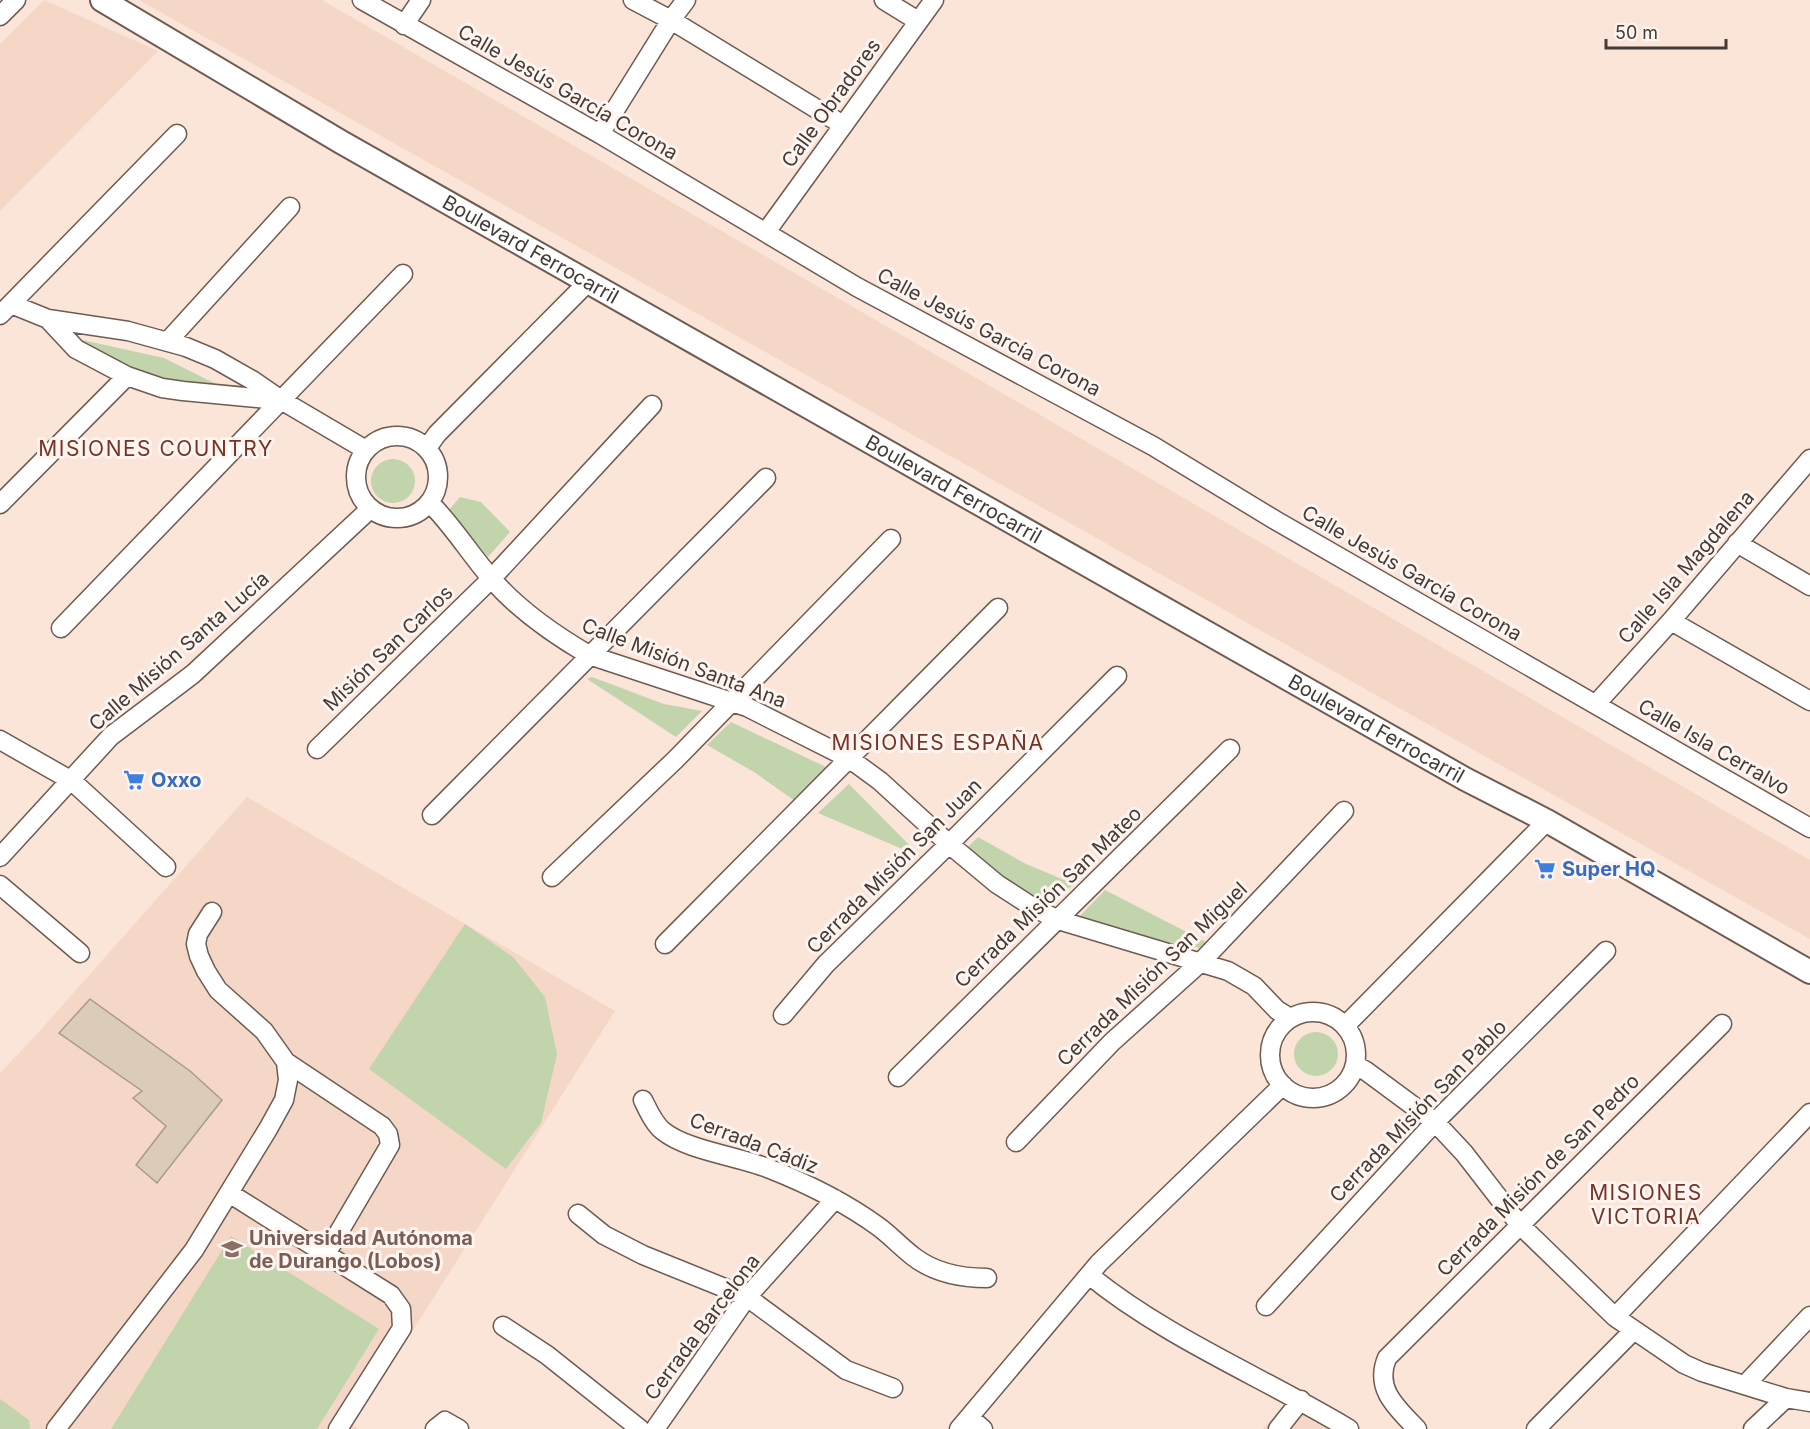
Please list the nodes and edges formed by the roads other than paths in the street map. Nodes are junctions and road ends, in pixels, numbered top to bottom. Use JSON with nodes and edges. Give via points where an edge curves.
{"nodes":[{"id":1,"x":16,"y":0,"type":"edge"},
{"id":2,"x":102,"y":0,"type":"edge"},
{"id":3,"x":362,"y":0,"type":"edge"},
{"id":4,"x":421,"y":0,"type":"edge"},
{"id":5,"x":633,"y":0,"type":"edge"},
{"id":6,"x":686,"y":0,"type":"edge"},
{"id":7,"x":884,"y":0,"type":"edge"},
{"id":8,"x":934,"y":0,"type":"edge"},
{"id":9,"x":0,"y":16,"type":"edge"},
{"id":10,"x":671,"y":20,"type":"junction"},
{"id":11,"x":918,"y":21,"type":"junction"},
{"id":12,"x":404,"y":25,"type":"junction"},
{"id":13,"x":843,"y":125,"type":"junction"},
{"id":14,"x":177,"y":134,"type":"dead end"},
{"id":15,"x":600,"y":134,"type":"junction"},
{"id":16,"x":290,"y":207,"type":"dead end"},
{"id":17,"x":766,"y":232,"type":"junction"},
{"id":18,"x":403,"y":274,"type":"dead end"},
{"id":19,"x":588,"y":282,"type":"junction"},
{"id":20,"x":5,"y":310,"type":"edge"},
{"id":21,"x":48,"y":319,"type":"junction"},
{"id":22,"x":168,"y":341,"type":"junction"},
{"id":23,"x":127,"y":376,"type":"junction"},
{"id":24,"x":281,"y":400,"type":"junction"},
{"id":25,"x":652,"y":405,"type":"dead end"},
{"id":26,"x":427,"y":448,"type":"junction"},
{"id":27,"x":366,"y":450,"type":"junction"},
{"id":28,"x":1808,"y":466,"type":"edge"},
{"id":29,"x":766,"y":478,"type":"dead end"},
{"id":30,"x":430,"y":503,"type":"junction"},
{"id":31,"x":0,"y":504,"type":"edge"},
{"id":32,"x":370,"y":509,"type":"junction"},
{"id":33,"x":891,"y":539,"type":"dead end"},
{"id":34,"x":1737,"y":543,"type":"junction"},
{"id":35,"x":491,"y":579,"type":"junction"},
{"id":36,"x":1810,"y":586,"type":"edge"},
{"id":37,"x":998,"y":608,"type":"dead end"},
{"id":38,"x":1671,"y":621,"type":"junction"},
{"id":39,"x":61,"y":628,"type":"dead end"},
{"id":40,"x":589,"y":655,"type":"junction"},
{"id":41,"x":1117,"y":676,"type":"dead end"},
{"id":42,"x":1810,"y":701,"type":"edge"},
{"id":43,"x":731,"y":702,"type":"junction"},
{"id":44,"x":1596,"y":704,"type":"junction"},
{"id":45,"x":0,"y":740,"type":"edge"},
{"id":46,"x":317,"y":749,"type":"dead end"},
{"id":47,"x":1230,"y":749,"type":"dead end"},
{"id":48,"x":850,"y":759,"type":"junction"},
{"id":49,"x":72,"y":780,"type":"junction"},
{"id":50,"x":1344,"y":811,"type":"dead end"},
{"id":51,"x":432,"y":815,"type":"dead end"},
{"id":52,"x":1546,"y":821,"type":"junction"},
{"id":53,"x":1810,"y":828,"type":"edge"},
{"id":54,"x":949,"y":844,"type":"junction"},
{"id":55,"x":0,"y":858,"type":"edge"},
{"id":56,"x":166,"y":867,"type":"dead end"},
{"id":57,"x":552,"y":877,"type":"dead end"},
{"id":58,"x":0,"y":885,"type":"edge"},
{"id":59,"x":212,"y":912,"type":"dead end"},
{"id":60,"x":1058,"y":920,"type":"junction"},
{"id":61,"x":665,"y":944,"type":"dead end"},
{"id":62,"x":1606,"y":951,"type":"dead end"},
{"id":63,"x":80,"y":953,"type":"dead end"},
{"id":64,"x":1202,"y":962,"type":"junction"},
{"id":65,"x":1810,"y":972,"type":"edge"},
{"id":66,"x":783,"y":1015,"type":"dead end"},
{"id":67,"x":1290,"y":1018,"type":"junction"},
{"id":68,"x":1722,"y":1024,"type":"dead end"},
{"id":69,"x":1345,"y":1026,"type":"junction"},
{"id":70,"x":286,"y":1062,"type":"junction"},
{"id":71,"x":1354,"y":1065,"type":"junction"},
{"id":72,"x":898,"y":1077,"type":"dead end"},
{"id":73,"x":1283,"y":1085,"type":"junction"},
{"id":74,"x":643,"y":1100,"type":"dead end"},
{"id":75,"x":1810,"y":1113,"type":"edge"},
{"id":76,"x":1435,"y":1122,"type":"junction"},
{"id":77,"x":1016,"y":1142,"type":"dead end"},
{"id":78,"x":229,"y":1193,"type":"junction"},
{"id":79,"x":835,"y":1199,"type":"junction"},
{"id":80,"x":578,"y":1214,"type":"dead end"},
{"id":81,"x":1519,"y":1224,"type":"junction"},
{"id":82,"x":326,"y":1254,"type":"junction"},
{"id":83,"x":1094,"y":1269,"type":"junction"},
{"id":84,"x":987,"y":1278,"type":"dead end"},
{"id":85,"x":747,"y":1298,"type":"junction"},
{"id":86,"x":1266,"y":1306,"type":"dead end"},
{"id":87,"x":1810,"y":1316,"type":"edge"},
{"id":88,"x":1615,"y":1317,"type":"junction"},
{"id":89,"x":503,"y":1326,"type":"dead end"},
{"id":90,"x":1634,"y":1331,"type":"junction"},
{"id":91,"x":1745,"y":1385,"type":"junction"},
{"id":92,"x":893,"y":1388,"type":"dead end"},
{"id":93,"x":1786,"y":1398,"type":"junction"},
{"id":94,"x":1302,"y":1400,"type":"junction"},
{"id":95,"x":1810,"y":1402,"type":"edge"},
{"id":96,"x":970,"y":1425,"type":"edge"},
{"id":97,"x":57,"y":1429,"type":"edge"},
{"id":98,"x":338,"y":1429,"type":"edge"},
{"id":99,"x":435,"y":1429,"type":"edge"},
{"id":100,"x":459,"y":1429,"type":"edge"},
{"id":101,"x":640,"y":1429,"type":"edge"},
{"id":102,"x":655,"y":1429,"type":"edge"},
{"id":103,"x":1278,"y":1429,"type":"edge"},
{"id":104,"x":1349,"y":1429,"type":"edge"},
{"id":105,"x":1417,"y":1429,"type":"edge"},
{"id":106,"x":1536,"y":1429,"type":"edge"},
{"id":107,"x":1753,"y":1429,"type":"edge"}],
"edges":[{"from":1,"to":9,"type":"street"},
{"from":2,"to":19,"type":"main road","name":"Boulevard Ferrocarril"},
{"from":3,"to":12,"type":"street","name":"Calle Jesús García Corona"},
{"from":4,"to":12,"type":"street"},
{"from":5,"to":10,"type":"street"},
{"from":6,"to":10,"type":"street"},
{"from":7,"to":11,"type":"street"},
{"from":8,"to":11,"type":"street","name":"Calle Obradores"},
{"from":10,"to":13,"type":"street"},
{"from":10,"to":15,"type":"street"},
{"from":11,"to":13,"type":"street","name":"Calle Obradores"},
{"from":12,"to":15,"type":"street","name":"Calle Jesús García Corona"},
{"from":13,"to":17,"type":"street","name":"Calle Obradores"},
{"from":14,"to":20,"type":"street"},
{"from":15,"to":17,"type":"street","name":"Calle Jesús García Corona"},
{"from":16,"to":22,"type":"street"},
{"from":17,"to":44,"type":"street","name":"Calle Jesús García Corona","via":[[857,286],[1153,446]]},
{"from":18,"to":24,"type":"street"},
{"from":19,"to":26,"type":"street"},
{"from":19,"to":52,"type":"main road","name":"Boulevard Ferrocarril","via":[[1465,779]]},
{"from":20,"to":21,"type":"street"},
{"from":21,"to":22,"type":"street"},
{"from":21,"to":23,"type":"street","via":[[76,349]]},
{"from":22,"to":24,"type":"street","via":[[214,359]]},
{"from":23,"to":24,"type":"street","via":[[183,392]]},
{"from":23,"to":31,"type":"street"},
{"from":24,"to":27,"type":"street"},
{"from":24,"to":39,"type":"street"},
{"from":25,"to":35,"type":"street","name":"Misión San Carlos"},
{"from":26,"to":27,"type":"street","via":[[401,435],[387,436]]},
{"from":26,"to":30,"type":"street","via":[[439,473],[438,488]]},
{"from":27,"to":32,"type":"street","via":[[356,468],[356,482]]},
{"from":28,"to":34,"type":"street","name":"Calle Isla Magdalena"},
{"from":29,"to":40,"type":"street"},
{"from":30,"to":32,"type":"street","via":[[421,512],[405,518],[391,518]]},
{"from":30,"to":35,"type":"street","name":"Calle Misión Santa Ana"},
{"from":32,"to":49,"type":"street","name":"Calle Misión Santa Lucía","via":[[194,674],[111,736]]},
{"from":33,"to":43,"type":"street"},
{"from":34,"to":36,"type":"street"},
{"from":34,"to":38,"type":"street","name":"Calle Isla Magdalena"},
{"from":35,"to":40,"type":"street","name":"Calle Misión Santa Ana","via":[[533,618]]},
{"from":35,"to":46,"type":"street","name":"Misión San Carlos"},
{"from":37,"to":48,"type":"street"},
{"from":38,"to":42,"type":"street"},
{"from":38,"to":44,"type":"street","name":"Calle Isla Magdalena"},
{"from":40,"to":43,"type":"street","name":"Calle Misión Santa Ana"},
{"from":40,"to":51,"type":"street"},
{"from":41,"to":54,"type":"street","name":"Cerrada Misión San Juan"},
{"from":43,"to":48,"type":"street","name":"Calle Misión Santa Ana"},
{"from":43,"to":57,"type":"street"},
{"from":44,"to":53,"type":"street","name":"Calle Isla Cerralvo"},
{"from":45,"to":49,"type":"street"},
{"from":47,"to":60,"type":"street","name":"Cerrada Misión San Mateo"},
{"from":48,"to":54,"type":"street","name":"Calle Misión Santa Ana"},
{"from":48,"to":61,"type":"street"},
{"from":49,"to":55,"type":"street","name":"Calle Misión Santa Lucía"},
{"from":49,"to":56,"type":"street"},
{"from":50,"to":64,"type":"street","name":"Cerrada Misión San Miguel"},
{"from":52,"to":65,"type":"main road","name":"Boulevard Ferrocarril"},
{"from":52,"to":69,"type":"street"},
{"from":54,"to":60,"type":"street","name":"Calle Misión Santa Ana","via":[[997,884]]},
{"from":54,"to":66,"type":"street","name":"Cerrada Misión San Juan","via":[[826,963]]},
{"from":58,"to":63,"type":"street"},
{"from":59,"to":70,"type":"street","via":[[196,944],[206,971],[218,990],[264,1031]]},
{"from":60,"to":64,"type":"street","name":"Calle Misión Santa Ana"},
{"from":60,"to":72,"type":"street","name":"Cerrada Misión San Mateo"},
{"from":62,"to":76,"type":"street","name":"Cerrada Misión San Pablo"},
{"from":64,"to":67,"type":"street","name":"Calle Misión Santa Ana","via":[[1254,986]]},
{"from":64,"to":77,"type":"street","name":"Cerrada Misión San Miguel","via":[[1112,1042]]},
{"from":67,"to":69,"type":"street","via":[[1319,1012]]},
{"from":67,"to":73,"type":"street","via":[[1278,1030],[1270,1050],[1274,1072]]},
{"from":68,"to":81,"type":"street","name":"Cerrada Misión de San Pedro"},
{"from":69,"to":71,"type":"street","via":[[1353,1046]]},
{"from":70,"to":78,"type":"street","via":[[284,1100]]},
{"from":70,"to":82,"type":"street","via":[[382,1126],[388,1134],[390,1146]]},
{"from":71,"to":73,"type":"street","via":[[1343,1086],[1321,1098],[1306,1098]]},
{"from":71,"to":76,"type":"street"},
{"from":73,"to":83,"type":"street"},
{"from":74,"to":79,"type":"street","name":"Cerrada Cádiz","via":[[662,1130],[682,1141],[769,1168]]},
{"from":75,"to":88,"type":"street"},
{"from":76,"to":81,"type":"street"},
{"from":76,"to":86,"type":"street","name":"Cerrada Misión San Pablo"},
{"from":78,"to":82,"type":"street"},
{"from":78,"to":97,"type":"street","via":[[194,1250]]},
{"from":79,"to":84,"type":"street","name":"Cerrada Cádiz","via":[[880,1227],[929,1267],[944,1273]]},
{"from":79,"to":85,"type":"street","name":"Cerrada Barcelona"},
{"from":80,"to":85,"type":"street","via":[[603,1235],[643,1255]]},
{"from":81,"to":88,"type":"street"},
{"from":81,"to":105,"type":"street","name":"Cerrada Misión de San Pedro","via":[[1387,1358],[1384,1386]]},
{"from":82,"to":98,"type":"street","via":[[391,1295],[401,1309],[402,1328]]},
{"from":83,"to":94,"type":"street","via":[[1113,1294],[1169,1330]]},
{"from":83,"to":96,"type":"street"},
{"from":85,"to":92,"type":"street","via":[[846,1370]]},
{"from":85,"to":102,"type":"street","name":"Cerrada Barcelona"},
{"from":87,"to":91,"type":"street"},
{"from":88,"to":90,"type":"street"},
{"from":89,"to":101,"type":"street","via":[[547,1355]]},
{"from":90,"to":91,"type":"street","via":[[1684,1364]]},
{"from":90,"to":106,"type":"street"},
{"from":91,"to":93,"type":"street"},
{"from":93,"to":95,"type":"street"},
{"from":93,"to":107,"type":"street"},
{"from":94,"to":103,"type":"street"},
{"from":94,"to":104,"type":"street"},
{"from":99,"to":100,"type":"street","via":[[445,1422]]}]}
